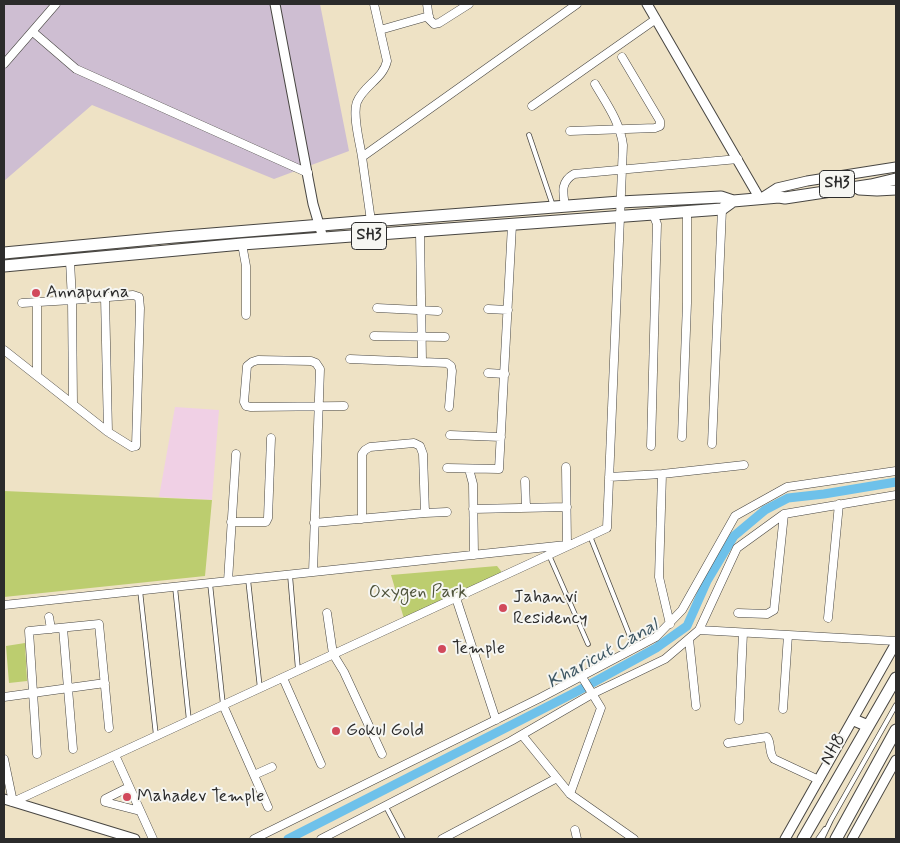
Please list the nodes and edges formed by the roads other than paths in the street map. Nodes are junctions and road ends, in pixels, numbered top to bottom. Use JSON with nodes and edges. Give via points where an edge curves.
{"nodes":[{"id":1,"x":56,"y":4,"type":"edge"},
{"id":2,"x":275,"y":4,"type":"edge"},
{"id":3,"x":374,"y":4,"type":"edge"},
{"id":4,"x":426,"y":4,"type":"edge"},
{"id":5,"x":468,"y":4,"type":"edge"},
{"id":6,"x":577,"y":4,"type":"edge"},
{"id":7,"x":647,"y":4,"type":"edge"},
{"id":8,"x":429,"y":16,"type":"junction"},
{"id":9,"x":656,"y":19,"type":"junction"},
{"id":10,"x":380,"y":30,"type":"junction"},
{"id":11,"x":33,"y":32,"type":"junction"},
{"id":12,"x":622,"y":57,"type":"dead end"},
{"id":13,"x":4,"y":64,"type":"edge"},
{"id":14,"x":595,"y":84,"type":"dead end"},
{"id":15,"x":532,"y":106,"type":"dead end"},
{"id":16,"x":620,"y":130,"type":"junction"},
{"id":17,"x":570,"y":132,"type":"dead end"},
{"id":18,"x":529,"y":135,"type":"dead end"},
{"id":19,"x":362,"y":157,"type":"junction"},
{"id":20,"x":738,"y":159,"type":"junction"},
{"id":21,"x":896,"y":167,"type":"edge"},
{"id":22,"x":622,"y":169,"type":"junction"},
{"id":23,"x":308,"y":173,"type":"junction"},
{"id":24,"x":896,"y":177,"type":"edge"},
{"id":25,"x":845,"y":189,"type":"junction"},
{"id":26,"x":896,"y":190,"type":"edge"},
{"id":27,"x":779,"y":197,"type":"junction"},
{"id":28,"x":760,"y":199,"type":"junction"},
{"id":29,"x":733,"y":201,"type":"junction"},
{"id":30,"x":620,"y":202,"type":"junction"},
{"id":31,"x":559,"y":207,"type":"junction"},
{"id":32,"x":722,"y":209,"type":"junction"},
{"id":33,"x":687,"y":211,"type":"junction"},
{"id":34,"x":653,"y":214,"type":"junction"},
{"id":35,"x":620,"y":216,"type":"junction"},
{"id":36,"x":370,"y":221,"type":"junction"},
{"id":37,"x":319,"y":225,"type":"junction"},
{"id":38,"x":512,"y":225,"type":"junction"},
{"id":39,"x":420,"y":232,"type":"junction"},
{"id":40,"x":323,"y":238,"type":"junction"},
{"id":41,"x":242,"y":244,"type":"junction"},
{"id":42,"x":4,"y":253,"type":"edge"},
{"id":43,"x":70,"y":261,"type":"junction"},
{"id":44,"x":4,"y":266,"type":"edge"},
{"id":45,"x":105,"y":297,"type":"junction"},
{"id":46,"x":72,"y":300,"type":"junction"},
{"id":47,"x":37,"y":302,"type":"junction"},
{"id":48,"x":22,"y":303,"type":"dead end"},
{"id":49,"x":377,"y":308,"type":"dead end"},
{"id":50,"x":488,"y":309,"type":"dead end"},
{"id":51,"x":422,"y":310,"type":"junction"},
{"id":52,"x":508,"y":310,"type":"junction"},
{"id":53,"x":438,"y":311,"type":"dead end"},
{"id":54,"x":246,"y":315,"type":"dead end"},
{"id":55,"x":374,"y":336,"type":"dead end"},
{"id":56,"x":422,"y":337,"type":"junction"},
{"id":57,"x":445,"y":337,"type":"dead end"},
{"id":58,"x":4,"y":350,"type":"edge"},
{"id":59,"x":350,"y":359,"type":"dead end"},
{"id":60,"x":422,"y":361,"type":"junction"},
{"id":61,"x":488,"y":373,"type":"dead end"},
{"id":62,"x":504,"y":374,"type":"junction"},
{"id":63,"x":37,"y":376,"type":"junction"},
{"id":64,"x":73,"y":404,"type":"junction"},
{"id":65,"x":319,"y":406,"type":"junction"},
{"id":66,"x":344,"y":406,"type":"dead end"},
{"id":67,"x":450,"y":407,"type":"dead end"},
{"id":68,"x":108,"y":432,"type":"junction"},
{"id":69,"x":450,"y":435,"type":"dead end"},
{"id":70,"x":501,"y":437,"type":"junction"},
{"id":71,"x":682,"y":437,"type":"dead end"},
{"id":72,"x":271,"y":438,"type":"dead end"},
{"id":73,"x":712,"y":444,"type":"dead end"},
{"id":74,"x":651,"y":446,"type":"dead end"},
{"id":75,"x":236,"y":454,"type":"dead end"},
{"id":76,"x":744,"y":465,"type":"dead end"},
{"id":77,"x":566,"y":467,"type":"dead end"},
{"id":78,"x":447,"y":468,"type":"dead end"},
{"id":79,"x":469,"y":468,"type":"junction"},
{"id":80,"x":896,"y":471,"type":"edge"},
{"id":81,"x":662,"y":474,"type":"junction"},
{"id":82,"x":609,"y":477,"type":"junction"},
{"id":83,"x":525,"y":480,"type":"dead end"},
{"id":84,"x":896,"y":495,"type":"edge"},
{"id":85,"x":839,"y":504,"type":"junction"},
{"id":86,"x":566,"y":506,"type":"junction"},
{"id":87,"x":526,"y":508,"type":"junction"},
{"id":88,"x":473,"y":510,"type":"junction"},
{"id":89,"x":446,"y":512,"type":"dead end"},
{"id":90,"x":425,"y":513,"type":"junction"},
{"id":91,"x":784,"y":514,"type":"junction"},
{"id":92,"x":362,"y":519,"type":"junction"},
{"id":93,"x":232,"y":522,"type":"junction"},
{"id":94,"x":314,"y":523,"type":"junction"},
{"id":95,"x":590,"y":536,"type":"junction"},
{"id":96,"x":570,"y":545,"type":"junction"},
{"id":97,"x":474,"y":555,"type":"junction"},
{"id":98,"x":549,"y":555,"type":"junction"},
{"id":99,"x":313,"y":572,"type":"junction"},
{"id":100,"x":290,"y":575,"type":"junction"},
{"id":101,"x":248,"y":579,"type":"junction"},
{"id":102,"x":228,"y":581,"type":"junction"},
{"id":103,"x":210,"y":583,"type":"junction"},
{"id":104,"x":175,"y":587,"type":"junction"},
{"id":105,"x":140,"y":590,"type":"junction"},
{"id":106,"x":456,"y":598,"type":"junction"},
{"id":107,"x":4,"y":605,"type":"edge"},
{"id":108,"x":327,"y":613,"type":"dead end"},
{"id":109,"x":738,"y":613,"type":"dead end"},
{"id":110,"x":49,"y":617,"type":"dead end"},
{"id":111,"x":828,"y":618,"type":"dead end"},
{"id":112,"x":670,"y":624,"type":"junction"},
{"id":113,"x":63,"y":628,"type":"junction"},
{"id":114,"x":51,"y":629,"type":"junction"},
{"id":115,"x":699,"y":630,"type":"junction"},
{"id":116,"x":743,"y":633,"type":"junction"},
{"id":117,"x":788,"y":635,"type":"junction"},
{"id":118,"x":689,"y":639,"type":"junction"},
{"id":119,"x":896,"y":642,"type":"edge"},
{"id":120,"x":588,"y":644,"type":"dead end"},
{"id":121,"x":635,"y":649,"type":"junction"},
{"id":122,"x":333,"y":654,"type":"junction"},
{"id":123,"x":298,"y":671,"type":"junction"},
{"id":124,"x":582,"y":677,"type":"junction"},
{"id":125,"x":283,"y":678,"type":"junction"},
{"id":126,"x":896,"y":678,"type":"edge"},
{"id":127,"x":105,"y":683,"type":"junction"},
{"id":128,"x":68,"y":688,"type":"junction"},
{"id":129,"x":260,"y":689,"type":"junction"},
{"id":130,"x":33,"y":693,"type":"junction"},
{"id":131,"x":592,"y":694,"type":"junction"},
{"id":132,"x":4,"y":697,"type":"edge"},
{"id":133,"x":223,"y":705,"type":"junction"},
{"id":134,"x":896,"y":705,"type":"edge"},
{"id":135,"x":696,"y":706,"type":"dead end"},
{"id":136,"x":783,"y":709,"type":"dead end"},
{"id":137,"x":496,"y":720,"type":"junction"},
{"id":138,"x":739,"y":720,"type":"dead end"},
{"id":139,"x":854,"y":720,"type":"junction"},
{"id":140,"x":189,"y":721,"type":"junction"},
{"id":141,"x":868,"y":726,"type":"junction"},
{"id":142,"x":109,"y":728,"type":"dead end"},
{"id":143,"x":896,"y":730,"type":"edge"},
{"id":144,"x":522,"y":735,"type":"junction"},
{"id":145,"x":156,"y":736,"type":"junction"},
{"id":146,"x":728,"y":743,"type":"dead end"},
{"id":147,"x":73,"y":750,"type":"dead end"},
{"id":148,"x":38,"y":754,"type":"dead end"},
{"id":149,"x":382,"y":754,"type":"dead end"},
{"id":150,"x":115,"y":755,"type":"junction"},
{"id":151,"x":4,"y":760,"type":"edge"},
{"id":152,"x":896,"y":760,"type":"edge"},
{"id":153,"x":322,"y":764,"type":"dead end"},
{"id":154,"x":272,"y":767,"type":"dead end"},
{"id":155,"x":254,"y":775,"type":"junction"},
{"id":156,"x":557,"y":778,"type":"junction"},
{"id":157,"x":819,"y":780,"type":"junction"},
{"id":158,"x":130,"y":787,"type":"junction"},
{"id":159,"x":570,"y":794,"type":"junction"},
{"id":160,"x":4,"y":799,"type":"edge"},
{"id":161,"x":13,"y":802,"type":"junction"},
{"id":162,"x":386,"y":805,"type":"junction"},
{"id":163,"x":268,"y":807,"type":"dead end"},
{"id":164,"x":140,"y":811,"type":"junction"},
{"id":165,"x":831,"y":820,"type":"junction"},
{"id":166,"x":575,"y":830,"type":"dead end"},
{"id":167,"x":134,"y":839,"type":"edge"},
{"id":168,"x":153,"y":839,"type":"edge"},
{"id":169,"x":254,"y":839,"type":"edge"},
{"id":170,"x":322,"y":839,"type":"edge"},
{"id":171,"x":403,"y":839,"type":"edge"},
{"id":172,"x":442,"y":839,"type":"edge"},
{"id":173,"x":578,"y":839,"type":"edge"},
{"id":174,"x":634,"y":839,"type":"edge"},
{"id":175,"x":785,"y":839,"type":"edge"},
{"id":176,"x":803,"y":839,"type":"edge"},
{"id":177,"x":818,"y":839,"type":"edge"},
{"id":178,"x":822,"y":839,"type":"edge"},
{"id":179,"x":836,"y":839,"type":"edge"},
{"id":180,"x":852,"y":839,"type":"edge"}],
"edges":[{"from":1,"to":11,"type":"street"},
{"from":2,"to":23,"type":"street"},
{"from":3,"to":10,"type":"street"},
{"from":4,"to":8,"type":"street"},
{"from":5,"to":8,"type":"street","via":[[439,23],[431,22]]},
{"from":6,"to":19,"type":"street"},
{"from":7,"to":9,"type":"street"},
{"from":8,"to":10,"type":"street"},
{"from":9,"to":15,"type":"street"},
{"from":9,"to":20,"type":"street"},
{"from":10,"to":19,"type":"street","via":[[387,61],[385,69],[357,101],[355,112]]},
{"from":11,"to":13,"type":"street"},
{"from":11,"to":23,"type":"street","via":[[76,69]]},
{"from":12,"to":16,"type":"street","via":[[661,124],[655,128]]},
{"from":14,"to":16,"type":"street"},
{"from":16,"to":17,"type":"street"},
{"from":16,"to":22,"type":"street"},
{"from":18,"to":31,"type":"lane"},
{"from":19,"to":36,"type":"street"},
{"from":20,"to":22,"type":"street"},
{"from":20,"to":28,"type":"street"},
{"from":21,"to":28,"type":"street","via":[[806,181],[777,188]]},
{"from":22,"to":30,"type":"street"},
{"from":22,"to":31,"type":"street","via":[[574,174],[567,178]]},
{"from":23,"to":37,"type":"street"},
{"from":24,"to":25,"type":"main road"},
{"from":24,"to":27,"type":"main road","number":"SH3","via":[[890,175],[784,193]]},
{"from":25,"to":26,"type":"street","number":"SH3"},
{"from":25,"to":27,"type":"main road"},
{"from":27,"to":28,"type":"main road"},
{"from":28,"to":29,"type":"main road"},
{"from":29,"to":30,"type":"main road","via":[[721,197]]},
{"from":29,"to":32,"type":"main road"},
{"from":30,"to":31,"type":"main road"},
{"from":30,"to":35,"type":"street"},
{"from":31,"to":36,"type":"main road"},
{"from":32,"to":33,"type":"main road","number":"SH3"},
{"from":32,"to":73,"type":"street"},
{"from":33,"to":34,"type":"main road","number":"SH3"},
{"from":33,"to":71,"type":"street"},
{"from":34,"to":35,"type":"main road","number":"SH3"},
{"from":34,"to":74,"type":"street","via":[[657,224]]},
{"from":35,"to":38,"type":"main road","number":"SH3"},
{"from":35,"to":82,"type":"street"},
{"from":36,"to":37,"type":"main road"},
{"from":37,"to":40,"type":"street"},
{"from":37,"to":42,"type":"main road"},
{"from":38,"to":39,"type":"main road","number":"SH3"},
{"from":38,"to":52,"type":"street"},
{"from":39,"to":40,"type":"main road","number":"SH3"},
{"from":39,"to":51,"type":"street"},
{"from":40,"to":41,"type":"main road","number":"SH3"},
{"from":41,"to":43,"type":"main road","number":"SH3"},
{"from":41,"to":54,"type":"street","via":[[246,266]]},
{"from":43,"to":44,"type":"main road","number":"SH3"},
{"from":43,"to":46,"type":"street"},
{"from":45,"to":46,"type":"street"},
{"from":45,"to":68,"type":"street"},
{"from":45,"to":68,"type":"street","via":[[132,294],[139,297],[140,308],[136,446],[132,447]]},
{"from":46,"to":47,"type":"street"},
{"from":46,"to":64,"type":"street"},
{"from":47,"to":48,"type":"street"},
{"from":47,"to":63,"type":"street"},
{"from":49,"to":51,"type":"street"},
{"from":50,"to":52,"type":"street"},
{"from":51,"to":53,"type":"street"},
{"from":51,"to":56,"type":"street"},
{"from":52,"to":62,"type":"street"},
{"from":55,"to":56,"type":"street"},
{"from":56,"to":57,"type":"street"},
{"from":56,"to":60,"type":"street"},
{"from":58,"to":63,"type":"street"},
{"from":59,"to":60,"type":"street"},
{"from":60,"to":67,"type":"street","via":[[451,366]]},
{"from":61,"to":62,"type":"street"},
{"from":62,"to":70,"type":"street"},
{"from":63,"to":64,"type":"street"},
{"from":64,"to":68,"type":"street"},
{"from":65,"to":65,"type":"street","via":[[320,370],[316,363],[258,360],[247,366],[246,406]]},
{"from":65,"to":66,"type":"street"},
{"from":65,"to":94,"type":"street"},
{"from":69,"to":70,"type":"street"},
{"from":70,"to":79,"type":"street","via":[[499,469]]},
{"from":72,"to":93,"type":"street","via":[[268,518],[261,523]]},
{"from":75,"to":93,"type":"street"},
{"from":76,"to":81,"type":"street"},
{"from":77,"to":86,"type":"street"},
{"from":78,"to":79,"type":"street"},
{"from":79,"to":88,"type":"street"},
{"from":80,"to":112,"type":"street","via":[[787,487],[735,516],[682,610]]},
{"from":81,"to":82,"type":"street"},
{"from":81,"to":112,"type":"street","via":[[659,577]]},
{"from":82,"to":95,"type":"street","via":[[607,528]]},
{"from":83,"to":87,"type":"street"},
{"from":84,"to":85,"type":"street"},
{"from":85,"to":91,"type":"street"},
{"from":85,"to":111,"type":"street"},
{"from":86,"to":87,"type":"street"},
{"from":86,"to":96,"type":"street"},
{"from":87,"to":88,"type":"street"},
{"from":88,"to":97,"type":"street"},
{"from":89,"to":90,"type":"street"},
{"from":90,"to":92,"type":"street"},
{"from":90,"to":92,"type":"street","via":[[420,446],[414,443],[370,447],[362,454]]},
{"from":91,"to":109,"type":"street","via":[[774,610],[767,614]]},
{"from":91,"to":115,"type":"street","via":[[737,548]]},
{"from":92,"to":94,"type":"street"},
{"from":93,"to":102,"type":"street"},
{"from":94,"to":99,"type":"street"},
{"from":95,"to":96,"type":"street"},
{"from":95,"to":121,"type":"lane"},
{"from":96,"to":97,"type":"street"},
{"from":96,"to":98,"type":"street"},
{"from":97,"to":99,"type":"street"},
{"from":98,"to":106,"type":"street"},
{"from":98,"to":120,"type":"lane"},
{"from":99,"to":100,"type":"street"},
{"from":100,"to":101,"type":"street"},
{"from":100,"to":123,"type":"lane"},
{"from":101,"to":102,"type":"street"},
{"from":101,"to":129,"type":"lane"},
{"from":102,"to":103,"type":"street"},
{"from":103,"to":104,"type":"street"},
{"from":103,"to":133,"type":"lane"},
{"from":104,"to":105,"type":"street"},
{"from":104,"to":140,"type":"lane"},
{"from":105,"to":107,"type":"street"},
{"from":105,"to":145,"type":"lane"},
{"from":106,"to":122,"type":"street"},
{"from":106,"to":137,"type":"street"},
{"from":108,"to":122,"type":"street"},
{"from":110,"to":114,"type":"street"},
{"from":112,"to":121,"type":"street"},
{"from":113,"to":114,"type":"street"},
{"from":113,"to":127,"type":"street","via":[[99,624]]},
{"from":113,"to":128,"type":"street"},
{"from":114,"to":130,"type":"street","via":[[29,631]]},
{"from":115,"to":116,"type":"street"},
{"from":115,"to":118,"type":"street"},
{"from":116,"to":117,"type":"street"},
{"from":116,"to":138,"type":"street"},
{"from":117,"to":119,"type":"street"},
{"from":117,"to":136,"type":"street"},
{"from":118,"to":131,"type":"street","via":[[665,659]]},
{"from":118,"to":135,"type":"street"},
{"from":119,"to":139,"type":"street"},
{"from":121,"to":124,"type":"street"},
{"from":122,"to":123,"type":"street"},
{"from":122,"to":149,"type":"street"},
{"from":123,"to":125,"type":"street"},
{"from":124,"to":131,"type":"street"},
{"from":124,"to":137,"type":"street"},
{"from":125,"to":129,"type":"street"},
{"from":125,"to":153,"type":"street"},
{"from":126,"to":141,"type":"main road","name":"NH8"},
{"from":127,"to":128,"type":"street"},
{"from":127,"to":142,"type":"street"},
{"from":128,"to":130,"type":"street"},
{"from":128,"to":147,"type":"street"},
{"from":129,"to":133,"type":"street"},
{"from":130,"to":132,"type":"street"},
{"from":130,"to":148,"type":"street"},
{"from":131,"to":144,"type":"street"},
{"from":131,"to":159,"type":"street","via":[[601,708]]},
{"from":133,"to":140,"type":"street"},
{"from":133,"to":155,"type":"street"},
{"from":134,"to":165,"type":"lane"},
{"from":137,"to":169,"type":"street"},
{"from":139,"to":141,"type":"main road"},
{"from":139,"to":157,"type":"street"},
{"from":140,"to":145,"type":"street"},
{"from":141,"to":176,"type":"main road","name":"NH8"},
{"from":143,"to":179,"type":"main road"},
{"from":144,"to":156,"type":"street"},
{"from":144,"to":162,"type":"street"},
{"from":145,"to":150,"type":"street"},
{"from":146,"to":157,"type":"street","via":[[767,737],[774,759]]},
{"from":150,"to":158,"type":"street"},
{"from":150,"to":161,"type":"street"},
{"from":151,"to":161,"type":"street"},
{"from":152,"to":180,"type":"street"},
{"from":154,"to":155,"type":"street"},
{"from":155,"to":163,"type":"street"},
{"from":156,"to":159,"type":"street"},
{"from":156,"to":172,"type":"street"},
{"from":157,"to":175,"type":"street"},
{"from":158,"to":164,"type":"street"},
{"from":158,"to":164,"type":"street","via":[[104,802]]},
{"from":159,"to":174,"type":"street"},
{"from":160,"to":161,"type":"street"},
{"from":161,"to":167,"type":"street"},
{"from":162,"to":170,"type":"street"},
{"from":162,"to":171,"type":"lane"},
{"from":164,"to":168,"type":"street"},
{"from":165,"to":177,"type":"lane"},
{"from":165,"to":178,"type":"lane"},
{"from":166,"to":173,"type":"street"}]}
